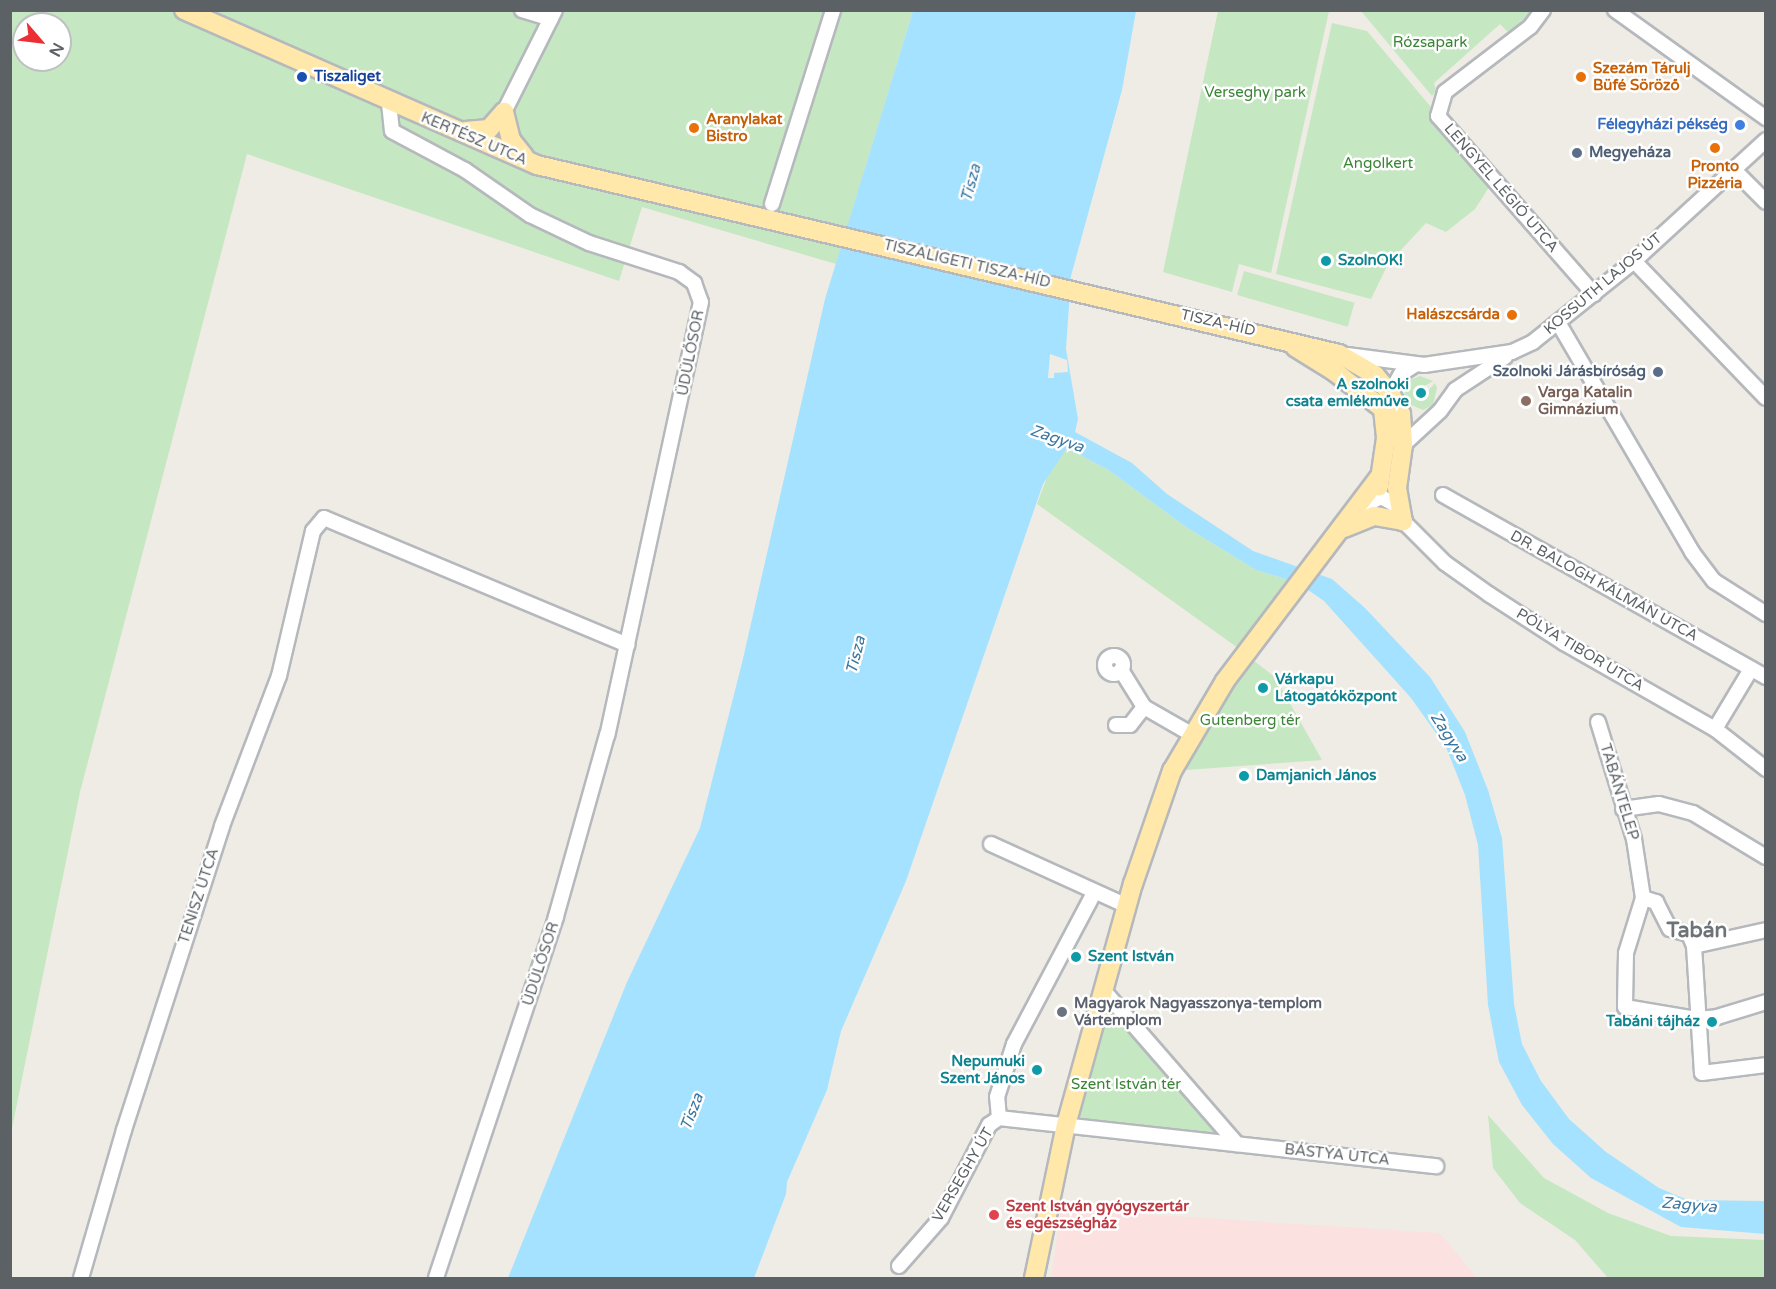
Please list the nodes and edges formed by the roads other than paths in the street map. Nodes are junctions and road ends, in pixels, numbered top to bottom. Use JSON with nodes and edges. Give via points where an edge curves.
{"nodes":[{"id":1,"x":184,"y":10,"type":"edge"},
{"id":2,"x":522,"y":10,"type":"edge"},
{"id":3,"x":833,"y":10,"type":"edge"},
{"id":4,"x":1543,"y":10,"type":"edge"},
{"id":5,"x":1615,"y":10,"type":"edge"},
{"id":6,"x":553,"y":15,"type":"edge"},
{"id":7,"x":389,"y":103,"type":"junction"},
{"id":8,"x":504,"y":112,"type":"junction"},
{"id":9,"x":1766,"y":118,"type":"edge"},
{"id":10,"x":448,"y":127,"type":"junction"},
{"id":11,"x":1766,"y":140,"type":"edge"},
{"id":12,"x":495,"y":145,"type":"junction"},
{"id":13,"x":530,"y":162,"type":"junction"},
{"id":14,"x":1734,"y":170,"type":"junction"},
{"id":15,"x":1766,"y":202,"type":"edge"},
{"id":16,"x":772,"y":204,"type":"dead end"},
{"id":17,"x":781,"y":220,"type":"joint"},
{"id":18,"x":1634,"y":261,"type":"junction"},
{"id":19,"x":1594,"y":294,"type":"junction"},
{"id":20,"x":1152,"y":308,"type":"joint"},
{"id":21,"x":1559,"y":324,"type":"junction"},
{"id":22,"x":1283,"y":340,"type":"junction"},
{"id":23,"x":1512,"y":352,"type":"junction"},
{"id":24,"x":1339,"y":354,"type":"junction"},
{"id":25,"x":1415,"y":365,"type":"junction"},
{"id":26,"x":1766,"y":398,"type":"edge"},
{"id":27,"x":1386,"y":401,"type":"junction"},
{"id":28,"x":1401,"y":414,"type":"junction"},
{"id":29,"x":1432,"y":417,"type":"junction"},
{"id":30,"x":1403,"y":445,"type":"junction"},
{"id":31,"x":1380,"y":487,"type":"junction"},
{"id":32,"x":1443,"y":495,"type":"dead end"},
{"id":33,"x":1403,"y":521,"type":"junction"},
{"id":34,"x":1344,"y":528,"type":"junction"},
{"id":35,"x":1766,"y":614,"type":"edge"},
{"id":36,"x":628,"y":645,"type":"junction"},
{"id":37,"x":1751,"y":669,"type":"junction"},
{"id":38,"x":1121,"y":670,"type":"dead end"},
{"id":39,"x":1766,"y":677,"type":"edge"},
{"id":40,"x":1144,"y":707,"type":"junction"},
{"id":41,"x":1598,"y":722,"type":"dead end"},
{"id":42,"x":1116,"y":724,"type":"dead end"},
{"id":43,"x":1715,"y":729,"type":"junction"},
{"id":44,"x":1191,"y":734,"type":"junction"},
{"id":45,"x":1766,"y":769,"type":"edge"},
{"id":46,"x":1623,"y":809,"type":"junction"},
{"id":47,"x":991,"y":844,"type":"dead end"},
{"id":48,"x":1766,"y":857,"type":"edge"},
{"id":49,"x":1094,"y":893,"type":"junction"},
{"id":50,"x":1643,"y":898,"type":"junction"},
{"id":51,"x":1127,"y":906,"type":"junction"},
{"id":52,"x":1766,"y":930,"type":"edge"},
{"id":53,"x":1694,"y":946,"type":"junction"},
{"id":54,"x":1104,"y":991,"type":"junction"},
{"id":55,"x":1766,"y":1002,"type":"edge"},
{"id":56,"x":1696,"y":1019,"type":"junction"},
{"id":57,"x":1766,"y":1065,"type":"edge"},
{"id":58,"x":999,"y":1118,"type":"junction"},
{"id":59,"x":1066,"y":1125,"type":"junction"},
{"id":60,"x":1237,"y":1143,"type":"junction"},
{"id":61,"x":1436,"y":1166,"type":"dead end"},
{"id":62,"x":899,"y":1266,"type":"dead end"},
{"id":63,"x":81,"y":1278,"type":"edge"},
{"id":64,"x":436,"y":1278,"type":"edge"},
{"id":65,"x":1034,"y":1278,"type":"edge"}],
"edges":[{"from":1,"to":7,"type":"main road","name":"KERTÉSZ UTCA"},
{"from":2,"to":6,"type":"street"},
{"from":3,"to":16,"type":"street"},
{"from":4,"to":19,"type":"street","name":"LENGYEL LÉGIÓ UTCA","via":[[1530,27],[1445,92],[1438,116]]},
{"from":5,"to":9,"type":"street"},
{"from":6,"to":8,"type":"street"},
{"from":7,"to":10,"type":"main road","name":"KERTÉSZ UTCA"},
{"from":7,"to":36,"type":"street","name":"ÜDÜLŐSOR","via":[[392,131],[465,170],[530,215],[589,243],[679,272],[698,291],[698,326]]},
{"from":8,"to":10,"type":"main road","via":[[489,129]]},
{"from":8,"to":12,"type":"main road"},
{"from":8,"to":13,"type":"main road","via":[[511,140]]},
{"from":10,"to":12,"type":"main road","name":"KERTÉSZ UTCA"},
{"from":11,"to":14,"type":"street","name":"KOSSUTH LAJOS ÚT"},
{"from":12,"to":13,"type":"main road","name":"KERTÉSZ UTCA"},
{"from":13,"to":17,"type":"main road","name":"KERTÉSZ UTCA"},
{"from":14,"to":15,"type":"street"},
{"from":14,"to":18,"type":"street","name":"KOSSUTH LAJOS ÚT"},
{"from":17,"to":20,"type":"main road","name":"TISZALIGETI TISZA-HÍD"},
{"from":18,"to":19,"type":"street","name":"KOSSUTH LAJOS ÚT"},
{"from":18,"to":26,"type":"street"},
{"from":19,"to":21,"type":"street","name":"KOSSUTH LAJOS ÚT"},
{"from":20,"to":22,"type":"main road","name":"TISZA-HÍD"},
{"from":21,"to":23,"type":"street","name":"KOSSUTH LAJOS ÚT"},
{"from":21,"to":35,"type":"street","via":[[1692,552],[1714,581]]},
{"from":22,"to":24,"type":"main road","name":"TISZA-HÍD"},
{"from":22,"to":27,"type":"main road"},
{"from":23,"to":25,"type":"street","name":"KOSSUTH LAJOS ÚT"},
{"from":23,"to":29,"type":"street","via":[[1468,379]]},
{"from":24,"to":25,"type":"street","name":"KOSSUTH LAJOS ÚT"},
{"from":24,"to":27,"type":"main road","name":"TISZA-HÍD","via":[[1375,375]]},
{"from":25,"to":27,"type":"street","via":[[1401,374]]},
{"from":27,"to":28,"type":"main road"},
{"from":27,"to":31,"type":"main road"},
{"from":28,"to":29,"type":"street","via":[[1414,419]]},
{"from":28,"to":30,"type":"main road"},
{"from":29,"to":30,"type":"street"},
{"from":30,"to":31,"type":"main road"},
{"from":30,"to":33,"type":"main road","via":[[1397,488]]},
{"from":31,"to":33,"type":"street","name":"PÓLYA TIBOR UTCA","via":[[1384,507]]},
{"from":31,"to":34,"type":"main road"},
{"from":32,"to":37,"type":"street","name":"DR. BALOGH KÁLMÁN UTCA"},
{"from":33,"to":34,"type":"main road","via":[[1374,516]]},
{"from":33,"to":43,"type":"street","name":"PÓLYA TIBOR UTCA","via":[[1445,563],[1490,595],[1564,643]]},
{"from":34,"to":44,"type":"main road","via":[[1245,654]]},
{"from":36,"to":63,"type":"street","name":"TENISZ UTCA","via":[[324,518],[313,531],[279,676],[218,837]]},
{"from":36,"to":64,"type":"street","name":"ÜDÜLŐSOR","via":[[556,917]]},
{"from":37,"to":39,"type":"street","name":"DR. BALOGH KÁLMÁN UTCA"},
{"from":37,"to":43,"type":"street"},
{"from":38,"to":40,"type":"street"},
{"from":40,"to":42,"type":"street","via":[[1130,726]]},
{"from":40,"to":44,"type":"street"},
{"from":41,"to":46,"type":"street","name":"TABÁNTELEP"},
{"from":43,"to":45,"type":"street","name":"PÓLYA TIBOR UTCA"},
{"from":44,"to":51,"type":"main road","via":[[1172,771]]},
{"from":46,"to":48,"type":"street","via":[[1659,804],[1693,813]]},
{"from":46,"to":50,"type":"street","name":"TABÁNTELEP","via":[[1634,839]]},
{"from":47,"to":49,"type":"street"},
{"from":49,"to":51,"type":"street"},
{"from":49,"to":58,"type":"street","via":[[1014,1044],[997,1097]]},
{"from":50,"to":53,"type":"street","via":[[1656,903],[1670,929],[1689,934]]},
{"from":50,"to":56,"type":"street","name":"TABÁNTELEP","via":[[1626,953],[1625,1007]]},
{"from":51,"to":54,"type":"main road"},
{"from":52,"to":53,"type":"street"},
{"from":53,"to":56,"type":"street"},
{"from":54,"to":59,"type":"main road"},
{"from":54,"to":60,"type":"street"},
{"from":55,"to":56,"type":"street","name":"TABÁNTELEP","via":[[1717,1017]]},
{"from":56,"to":57,"type":"street","via":[[1702,1073]]},
{"from":58,"to":59,"type":"street","name":"VERSEGHY ÚT"},
{"from":58,"to":62,"type":"street","name":"VERSEGHY ÚT","via":[[989,1125],[940,1218]]},
{"from":59,"to":60,"type":"street"},
{"from":59,"to":65,"type":"main road"},
{"from":60,"to":61,"type":"street","name":"BÁSTYA UTCA"}]}
